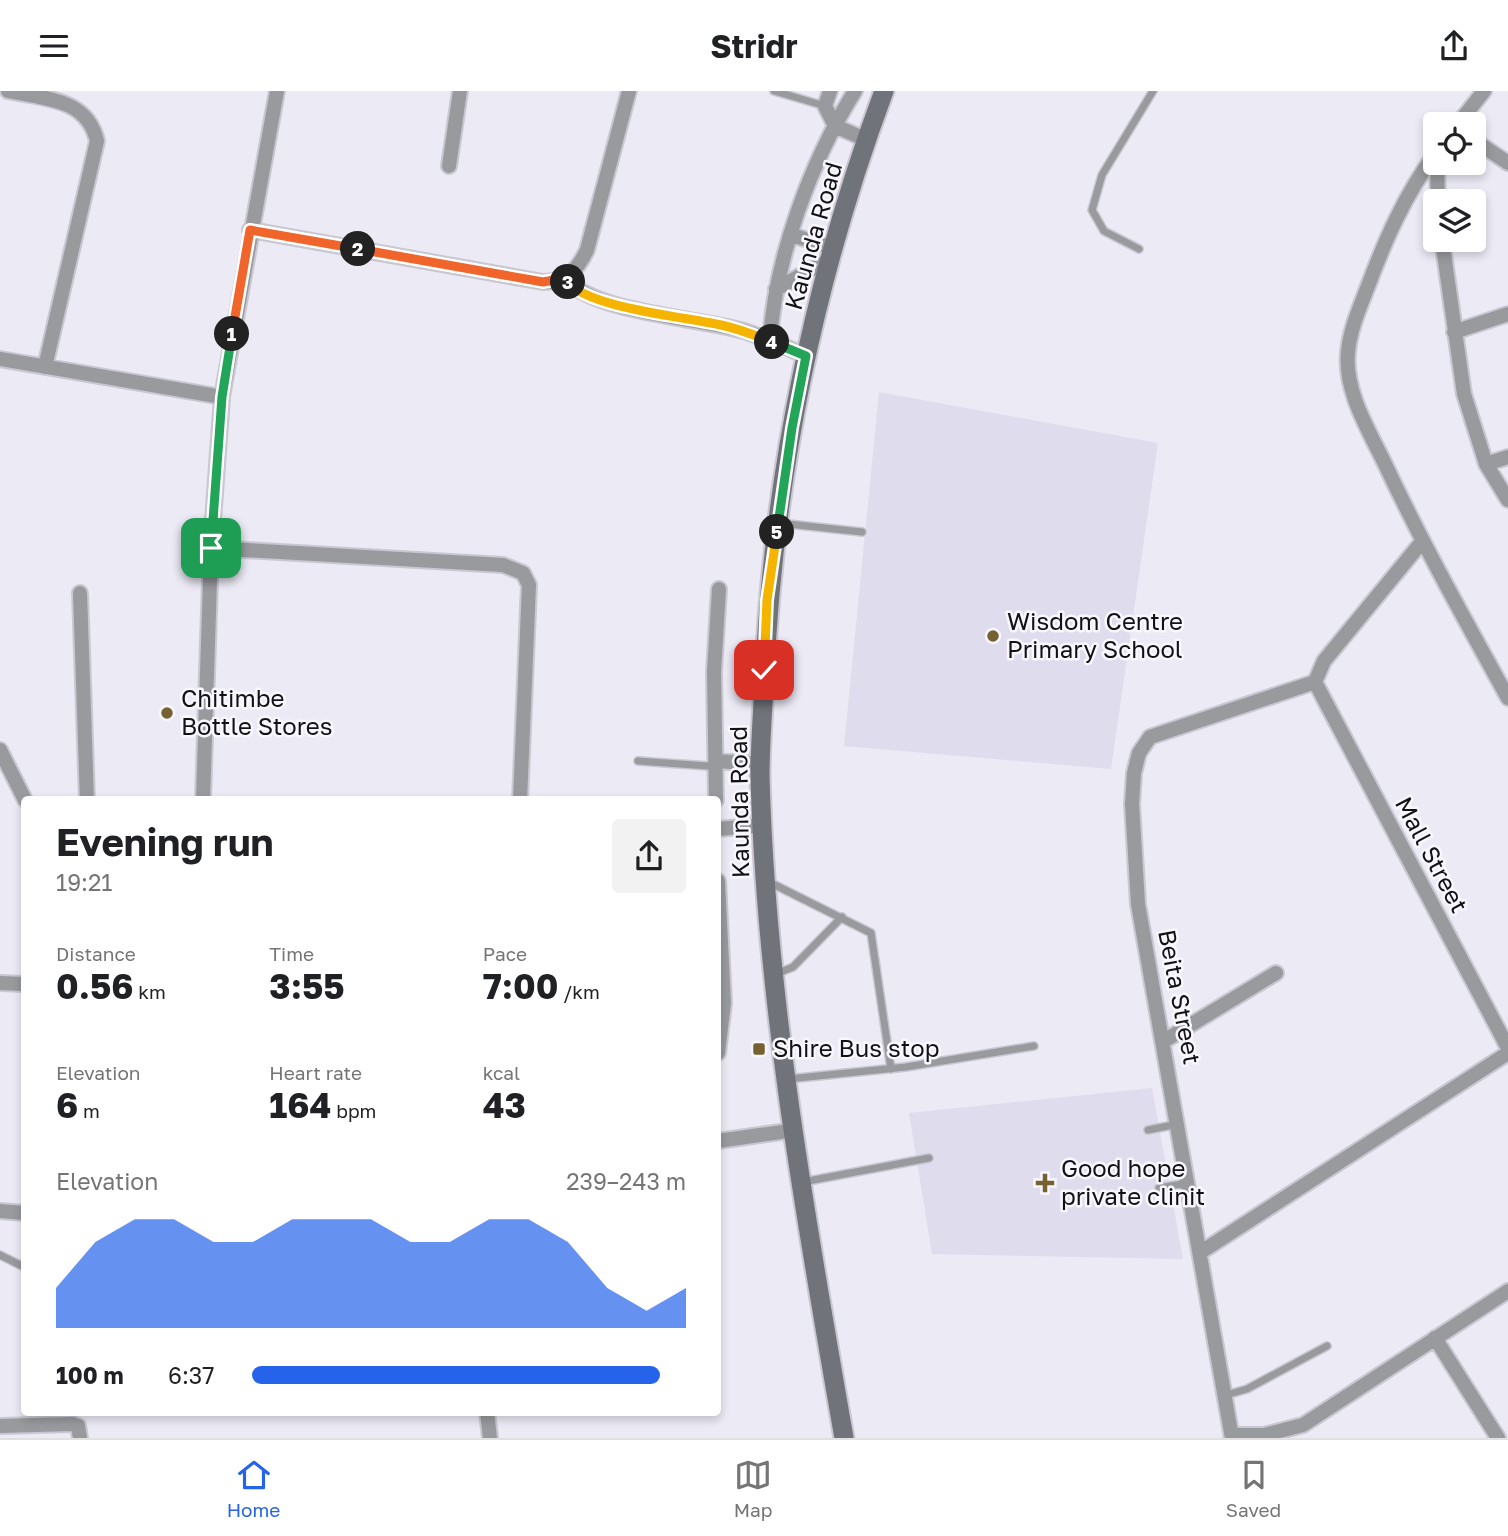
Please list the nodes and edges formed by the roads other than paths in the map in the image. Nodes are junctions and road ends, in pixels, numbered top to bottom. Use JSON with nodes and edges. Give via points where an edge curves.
{"nodes":[{"id":1,"x":8,"y":91,"type":"edge"},
{"id":2,"x":277,"y":91,"type":"edge"},
{"id":3,"x":460,"y":91,"type":"edge"},
{"id":4,"x":629,"y":91,"type":"edge"},
{"id":5,"x":774,"y":91,"type":"edge"},
{"id":6,"x":830,"y":91,"type":"edge"},
{"id":7,"x":855,"y":91,"type":"edge"},
{"id":8,"x":884,"y":91,"type":"edge"},
{"id":9,"x":1153,"y":91,"type":"edge"},
{"id":10,"x":1484,"y":91,"type":"edge"},
{"id":11,"x":825,"y":106,"type":"junction"},
{"id":12,"x":1467,"y":112,"type":"edge"},
{"id":13,"x":835,"y":126,"type":"junction"},
{"id":14,"x":867,"y":140,"type":"junction"},
{"id":15,"x":1486,"y":148,"type":"edge"},
{"id":16,"x":1508,"y":163,"type":"edge"},
{"id":17,"x":449,"y":166,"type":"dead end"},
{"id":18,"x":1423,"y":171,"type":"edge"},
{"id":19,"x":250,"y":230,"type":"junction"},
{"id":20,"x":793,"y":235,"type":"junction"},
{"id":21,"x":1139,"y":249,"type":"dead end"},
{"id":22,"x":1444,"y":252,"type":"edge"},
{"id":23,"x":831,"y":254,"type":"junction"},
{"id":24,"x":565,"y":278,"type":"junction"},
{"id":25,"x":776,"y":289,"type":"junction"},
{"id":26,"x":1508,"y":314,"type":"edge"},
{"id":27,"x":1454,"y":333,"type":"junction"},
{"id":28,"x":770,"y":341,"type":"junction"},
{"id":29,"x":806,"y":356,"type":"junction"},
{"id":30,"x":0,"y":359,"type":"edge"},
{"id":31,"x":45,"y":367,"type":"junction"},
{"id":32,"x":222,"y":397,"type":"junction"},
{"id":33,"x":1508,"y":457,"type":"edge"},
{"id":34,"x":1486,"y":464,"type":"junction"},
{"id":35,"x":1508,"y":500,"type":"edge"},
{"id":36,"x":778,"y":523,"type":"junction"},
{"id":37,"x":862,"y":533,"type":"dead end"},
{"id":38,"x":1421,"y":543,"type":"junction"},
{"id":39,"x":211,"y":548,"type":"junction"},
{"id":40,"x":719,"y":589,"type":"dead end"},
{"id":41,"x":80,"y":593,"type":"dead end"},
{"id":42,"x":1315,"y":682,"type":"junction"},
{"id":43,"x":1508,"y":698,"type":"edge"},
{"id":44,"x":0,"y":750,"type":"edge"},
{"id":45,"x":638,"y":761,"type":"dead end"},
{"id":46,"x":716,"y":761,"type":"junction"},
{"id":47,"x":760,"y":764,"type":"junction"},
{"id":48,"x":23,"y":796,"type":"edge"},
{"id":49,"x":88,"y":796,"type":"edge"},
{"id":50,"x":203,"y":796,"type":"edge"},
{"id":51,"x":520,"y":796,"type":"edge"},
{"id":52,"x":716,"y":796,"type":"edge"},
{"id":53,"x":763,"y":825,"type":"junction"},
{"id":54,"x":721,"y":829,"type":"edge"},
{"id":55,"x":765,"y":880,"type":"junction"},
{"id":56,"x":842,"y":917,"type":"junction"},
{"id":57,"x":721,"y":942,"type":"edge"},
{"id":58,"x":1276,"y":973,"type":"dead end"},
{"id":59,"x":772,"y":975,"type":"junction"},
{"id":60,"x":0,"y":983,"type":"edge"},
{"id":61,"x":21,"y":984,"type":"edge"},
{"id":62,"x":721,"y":1028,"type":"edge"},
{"id":63,"x":1164,"y":1041,"type":"junction"},
{"id":64,"x":1034,"y":1046,"type":"dead end"},
{"id":65,"x":1508,"y":1051,"type":"edge"},
{"id":66,"x":891,"y":1069,"type":"junction"},
{"id":67,"x":788,"y":1079,"type":"junction"},
{"id":68,"x":1179,"y":1124,"type":"junction"},
{"id":69,"x":1148,"y":1129,"type":"dead end"},
{"id":70,"x":795,"y":1131,"type":"junction"},
{"id":71,"x":721,"y":1140,"type":"edge"},
{"id":72,"x":929,"y":1158,"type":"dead end"},
{"id":73,"x":802,"y":1182,"type":"junction"},
{"id":74,"x":1189,"y":1183,"type":"junction"},
{"id":75,"x":1159,"y":1188,"type":"dead end"},
{"id":76,"x":0,"y":1211,"type":"edge"},
{"id":77,"x":21,"y":1213,"type":"edge"},
{"id":78,"x":1201,"y":1252,"type":"junction"},
{"id":79,"x":0,"y":1255,"type":"edge"},
{"id":80,"x":21,"y":1266,"type":"edge"},
{"id":81,"x":1508,"y":1291,"type":"edge"},
{"id":82,"x":1435,"y":1338,"type":"junction"},
{"id":83,"x":1327,"y":1346,"type":"dead end"},
{"id":84,"x":1226,"y":1395,"type":"junction"},
{"id":85,"x":487,"y":1416,"type":"edge"},
{"id":86,"x":0,"y":1426,"type":"edge"},
{"id":87,"x":1232,"y":1437,"type":"edge"},
{"id":88,"x":80,"y":1438,"type":"edge"},
{"id":89,"x":490,"y":1438,"type":"edge"},
{"id":90,"x":844,"y":1438,"type":"edge"},
{"id":91,"x":1498,"y":1438,"type":"edge"}],
"edges":[{"from":1,"to":31,"type":"street","via":[[86,114],[97,141]]},
{"from":2,"to":19,"type":"street"},
{"from":3,"to":17,"type":"street"},
{"from":4,"to":24,"type":"street","via":[[587,250]]},
{"from":5,"to":11,"type":"lane"},
{"from":6,"to":11,"type":"street"},
{"from":7,"to":13,"type":"street"},
{"from":8,"to":14,"type":"main road","name":"Kaunda Road"},
{"from":9,"to":21,"type":"lane","via":[[1102,175],[1092,209],[1104,232]]},
{"from":10,"to":12,"type":"street"},
{"from":11,"to":13,"type":"street"},
{"from":13,"to":14,"type":"street"},
{"from":13,"to":20,"type":"street","via":[[818,158]]},
{"from":14,"to":23,"type":"main road","name":"Kaunda Road"},
{"from":15,"to":16,"type":"street"},
{"from":18,"to":38,"type":"street","via":[[1387,236],[1348,353],[1348,375],[1356,400]]},
{"from":19,"to":24,"type":"street","via":[[543,282]]},
{"from":19,"to":32,"type":"street"},
{"from":20,"to":23,"type":"street"},
{"from":20,"to":25,"type":"street"},
{"from":22,"to":27,"type":"street"},
{"from":23,"to":25,"type":"street"},
{"from":23,"to":29,"type":"main road","name":"Kaunda Road"},
{"from":24,"to":28,"type":"street","via":[[581,293],[645,311],[720,324]]},
{"from":25,"to":28,"type":"street"},
{"from":26,"to":27,"type":"street"},
{"from":27,"to":34,"type":"street","via":[[1464,394]]},
{"from":28,"to":29,"type":"street"},
{"from":29,"to":36,"type":"main road","name":"Kaunda Road"},
{"from":30,"to":31,"type":"street"},
{"from":31,"to":32,"type":"street"},
{"from":32,"to":39,"type":"street"},
{"from":33,"to":34,"type":"street"},
{"from":34,"to":35,"type":"street"},
{"from":36,"to":37,"type":"lane"},
{"from":36,"to":47,"type":"main road","name":"Kaunda Road","via":[[767,600]]},
{"from":38,"to":42,"type":"street","via":[[1324,661]]},
{"from":38,"to":43,"type":"street"},
{"from":39,"to":50,"type":"street"},
{"from":39,"to":51,"type":"street","via":[[503,565],[523,573],[529,585]]},
{"from":40,"to":46,"type":"street","via":[[714,672]]},
{"from":41,"to":49,"type":"street"},
{"from":42,"to":63,"type":"street","name":"Beita Street","via":[[1150,737],[1139,754],[1132,804],[1138,904]]},
{"from":42,"to":65,"type":"street","name":"Mall Street"},
{"from":44,"to":48,"type":"street"},
{"from":45,"to":46,"type":"lane","via":[[708,766]]},
{"from":46,"to":47,"type":"street"},
{"from":46,"to":52,"type":"street"},
{"from":47,"to":53,"type":"main road","name":"Kaunda Road"},
{"from":53,"to":54,"type":"street"},
{"from":53,"to":55,"type":"main road","name":"Kaunda Road"},
{"from":55,"to":56,"type":"lane"},
{"from":55,"to":59,"type":"main road","name":"Kaunda Road"},
{"from":56,"to":59,"type":"lane","via":[[793,967]]},
{"from":56,"to":66,"type":"lane","via":[[871,933]]},
{"from":57,"to":62,"type":"street"},
{"from":58,"to":63,"type":"street"},
{"from":59,"to":67,"type":"main road","name":"Kaunda Road"},
{"from":60,"to":61,"type":"street"},
{"from":63,"to":68,"type":"street","name":"Beita Street"},
{"from":64,"to":66,"type":"lane"},
{"from":65,"to":78,"type":"street"},
{"from":66,"to":67,"type":"lane"},
{"from":67,"to":70,"type":"main road","name":"Kaunda Road"},
{"from":68,"to":69,"type":"lane"},
{"from":68,"to":74,"type":"street","name":"Beita Street"},
{"from":70,"to":71,"type":"street"},
{"from":70,"to":73,"type":"main road","name":"Kaunda Road"},
{"from":72,"to":73,"type":"lane"},
{"from":73,"to":90,"type":"main road","name":"Kaunda Road"},
{"from":74,"to":75,"type":"lane"},
{"from":74,"to":78,"type":"street","name":"Beita Street"},
{"from":76,"to":77,"type":"street"},
{"from":78,"to":84,"type":"street","name":"Beita Street"},
{"from":79,"to":80,"type":"lane"},
{"from":81,"to":82,"type":"street"},
{"from":82,"to":87,"type":"street","via":[[1303,1425]]},
{"from":82,"to":91,"type":"street"},
{"from":83,"to":84,"type":"lane","via":[[1248,1389]]},
{"from":84,"to":87,"type":"street","name":"Beita Street"},
{"from":85,"to":89,"type":"street"},
{"from":86,"to":88,"type":"street","via":[[72,1424],[78,1426]]}]}
